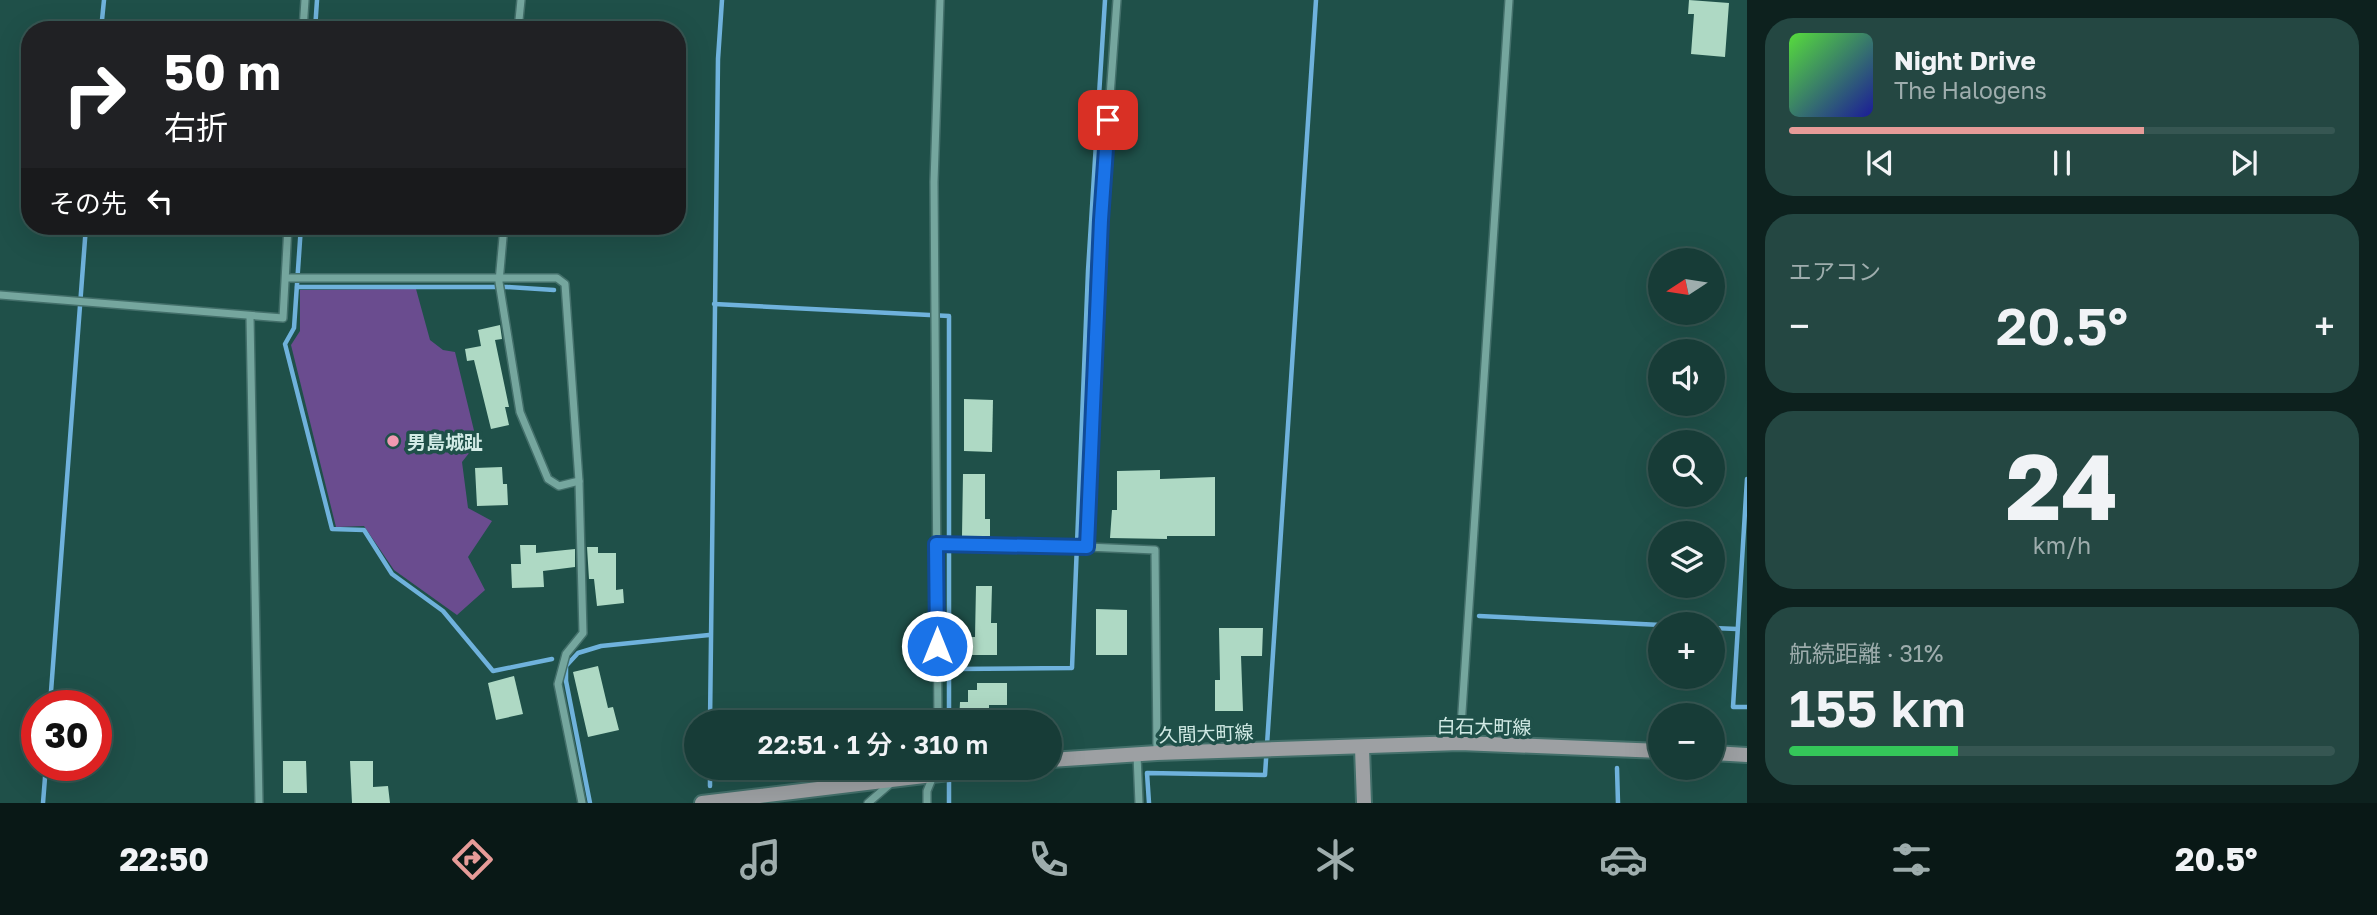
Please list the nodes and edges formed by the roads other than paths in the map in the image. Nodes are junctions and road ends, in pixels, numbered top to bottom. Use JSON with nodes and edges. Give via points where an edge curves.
{"nodes":[{"id":1,"x":305,"y":0,"type":"edge"},
{"id":2,"x":521,"y":0,"type":"edge"},
{"id":3,"x":940,"y":0,"type":"edge"},
{"id":4,"x":1117,"y":0,"type":"edge"},
{"id":5,"x":1509,"y":0,"type":"edge"},
{"id":6,"x":304,"y":21,"type":"edge"},
{"id":7,"x":520,"y":21,"type":"edge"},
{"id":8,"x":288,"y":235,"type":"edge"},
{"id":9,"x":502,"y":235,"type":"edge"},
{"id":10,"x":286,"y":278,"type":"junction"},
{"id":11,"x":499,"y":280,"type":"junction"},
{"id":12,"x":0,"y":295,"type":"edge"},
{"id":13,"x":250,"y":317,"type":"junction"},
{"id":14,"x":579,"y":481,"type":"junction"},
{"id":15,"x":940,"y":544,"type":"junction"},
{"id":16,"x":1084,"y":548,"type":"junction"},
{"id":17,"x":938,"y":710,"type":"edge"},
{"id":18,"x":1460,"y":743,"type":"junction"},
{"id":19,"x":1362,"y":748,"type":"junction"},
{"id":20,"x":1648,"y":750,"type":"edge"},
{"id":21,"x":1157,"y":753,"type":"junction"},
{"id":22,"x":1725,"y":754,"type":"edge"},
{"id":23,"x":1137,"y":755,"type":"junction"},
{"id":24,"x":1747,"y":755,"type":"edge"},
{"id":25,"x":1062,"y":759,"type":"edge"},
{"id":26,"x":899,"y":780,"type":"edge"},
{"id":27,"x":936,"y":780,"type":"edge"},
{"id":28,"x":893,"y":781,"type":"junction"},
{"id":29,"x":259,"y":803,"type":"edge"},
{"id":30,"x":582,"y":803,"type":"edge"},
{"id":31,"x":702,"y":803,"type":"edge"},
{"id":32,"x":868,"y":803,"type":"edge"},
{"id":33,"x":927,"y":803,"type":"edge"},
{"id":34,"x":1139,"y":803,"type":"edge"},
{"id":35,"x":1364,"y":803,"type":"edge"}],
"edges":[{"from":1,"to":6,"type":"street"},
{"from":2,"to":7,"type":"street"},
{"from":3,"to":15,"type":"street","via":[[934,309]]},
{"from":4,"to":16,"type":"street"},
{"from":5,"to":18,"type":"street"},
{"from":8,"to":10,"type":"street"},
{"from":9,"to":11,"type":"street"},
{"from":10,"to":11,"type":"street"},
{"from":10,"to":13,"type":"street","via":[[283,318]]},
{"from":11,"to":14,"type":"street","via":[[520,412],[548,479],[559,485]]},
{"from":11,"to":14,"type":"street","via":[[557,278],[565,284]]},
{"from":12,"to":13,"type":"street"},
{"from":13,"to":29,"type":"street"},
{"from":14,"to":30,"type":"street","via":[[583,633],[566,654],[558,684]]},
{"from":15,"to":16,"type":"street"},
{"from":15,"to":17,"type":"street"},
{"from":16,"to":21,"type":"street","via":[[1156,550]]},
{"from":18,"to":19,"type":"main road","name":"白石大町線"},
{"from":18,"to":20,"type":"main road","name":"白石大町線"},
{"from":19,"to":21,"type":"main road","name":"久間大町線"},
{"from":19,"to":35,"type":"main road"},
{"from":21,"to":23,"type":"main road","name":"久間大町線"},
{"from":22,"to":24,"type":"main road"},
{"from":23,"to":25,"type":"main road","name":"久間大町線"},
{"from":23,"to":34,"type":"street"},
{"from":26,"to":28,"type":"main road"},
{"from":27,"to":33,"type":"street","via":[[927,790]]},
{"from":28,"to":31,"type":"main road"},
{"from":28,"to":32,"type":"street"}]}
